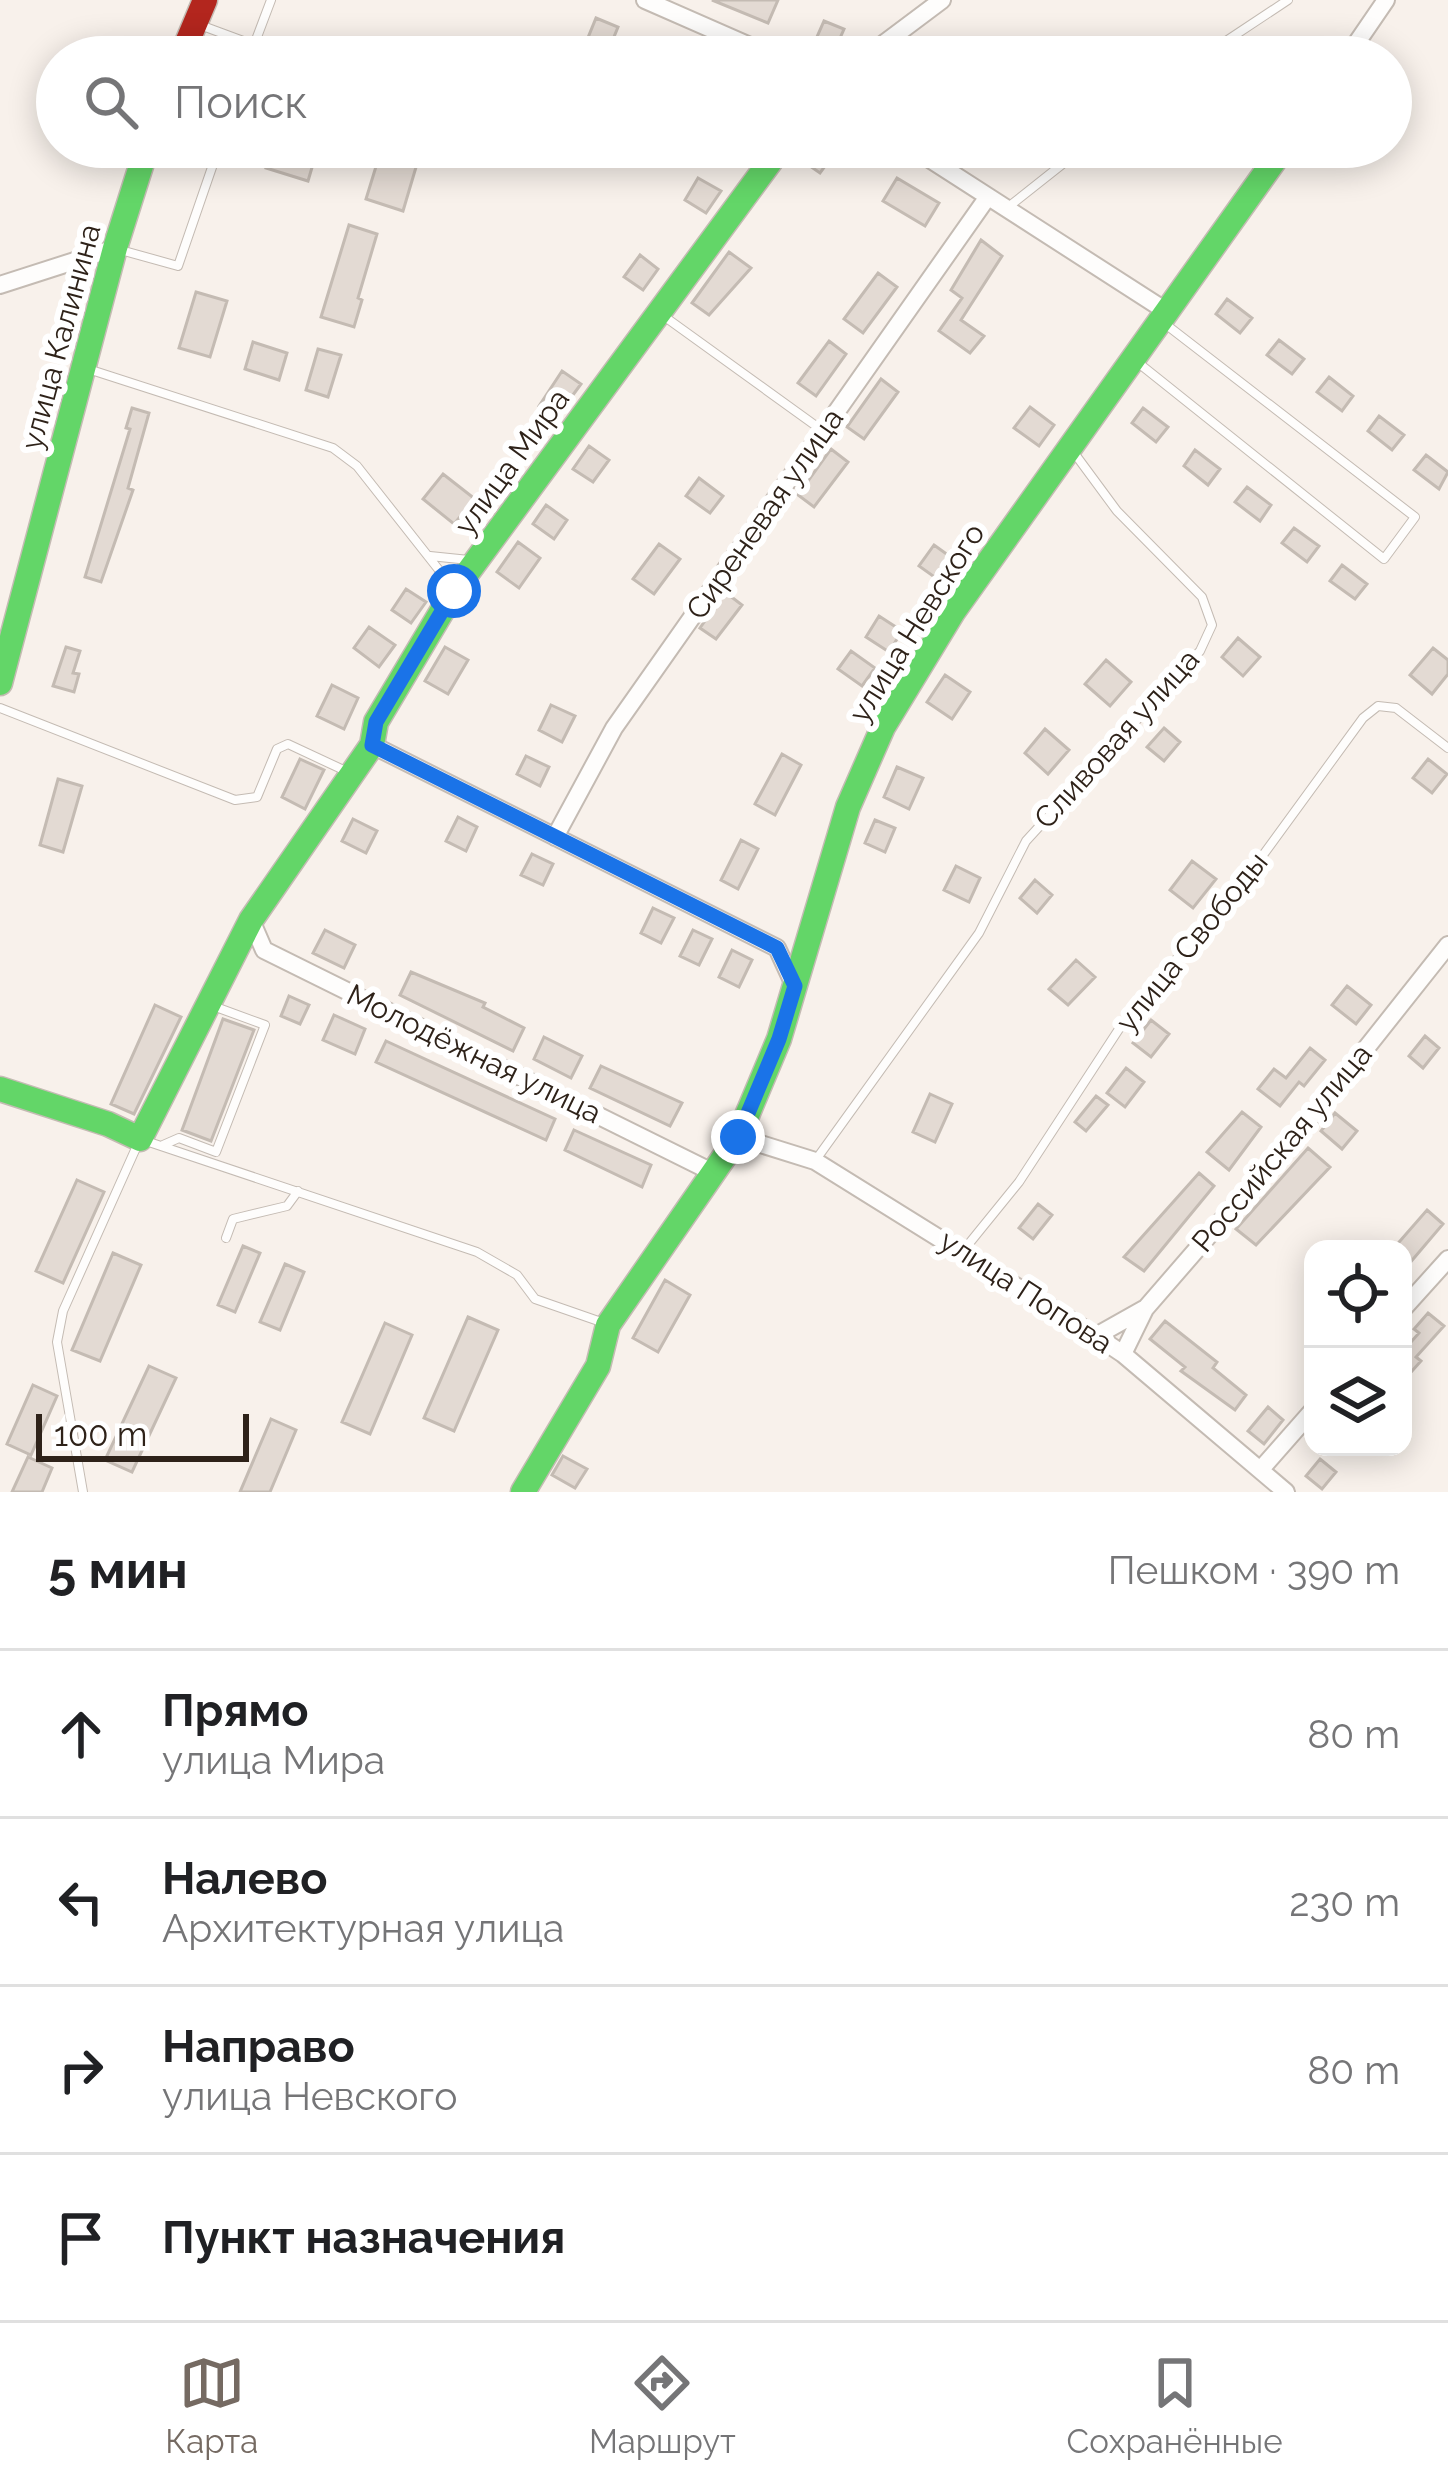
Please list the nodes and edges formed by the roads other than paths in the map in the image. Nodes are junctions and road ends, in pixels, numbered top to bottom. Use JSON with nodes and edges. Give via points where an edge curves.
{"nodes":[{"id":1,"x":272,"y":0,"type":"edge"},
{"id":2,"x":645,"y":0,"type":"edge"},
{"id":3,"x":942,"y":0,"type":"edge"},
{"id":4,"x":1288,"y":0,"type":"edge"},
{"id":5,"x":1386,"y":0,"type":"edge"},
{"id":6,"x":200,"y":12,"type":"edge"},
{"id":7,"x":239,"y":36,"type":"edge"},
{"id":8,"x":258,"y":36,"type":"edge"},
{"id":9,"x":727,"y":36,"type":"edge"},
{"id":10,"x":894,"y":36,"type":"edge"},
{"id":11,"x":1234,"y":36,"type":"edge"},
{"id":12,"x":1361,"y":36,"type":"edge"},
{"id":13,"x":140,"y":168,"type":"edge"},
{"id":14,"x":212,"y":168,"type":"edge"},
{"id":15,"x":766,"y":168,"type":"edge"},
{"id":16,"x":942,"y":168,"type":"edge"},
{"id":17,"x":1058,"y":168,"type":"edge"},
{"id":18,"x":1269,"y":168,"type":"edge"},
{"id":19,"x":987,"y":198,"type":"junction"},
{"id":20,"x":1006,"y":209,"type":"junction"},
{"id":21,"x":115,"y":248,"type":"junction"},
{"id":22,"x":0,"y":285,"type":"edge"},
{"id":23,"x":659,"y":313,"type":"junction"},
{"id":24,"x":1166,"y":317,"type":"junction"},
{"id":25,"x":1135,"y":360,"type":"junction"},
{"id":26,"x":83,"y":368,"type":"junction"},
{"id":27,"x":823,"y":431,"type":"junction"},
{"id":28,"x":1071,"y":449,"type":"junction"},
{"id":29,"x":427,"y":555,"type":"junction"},
{"id":30,"x":476,"y":561,"type":"junction"},
{"id":31,"x":454,"y":591,"type":"junction"},
{"id":32,"x":0,"y":682,"type":"edge"},
{"id":33,"x":0,"y":708,"type":"edge"},
{"id":34,"x":372,"y":745,"type":"junction"},
{"id":35,"x":1448,"y":748,"type":"edge"},
{"id":36,"x":352,"y":774,"type":"junction"},
{"id":37,"x":555,"y":837,"type":"junction"},
{"id":38,"x":251,"y":920,"type":"junction"},
{"id":39,"x":1448,"y":945,"type":"edge"},
{"id":40,"x":264,"y":950,"type":"junction"},
{"id":41,"x":221,"y":973,"type":"junction"},
{"id":42,"x":795,"y":986,"type":"junction"},
{"id":43,"x":206,"y":1003,"type":"junction"},
{"id":44,"x":0,"y":1089,"type":"edge"},
{"id":45,"x":738,"y":1137,"type":"junction"},
{"id":46,"x":151,"y":1142,"type":"junction"},
{"id":47,"x":815,"y":1161,"type":"junction"},
{"id":48,"x":714,"y":1172,"type":"junction"},
{"id":49,"x":298,"y":1191,"type":"junction"},
{"id":50,"x":226,"y":1238,"type":"dead end"},
{"id":51,"x":963,"y":1251,"type":"junction"},
{"id":52,"x":1448,"y":1259,"type":"edge"},
{"id":53,"x":1412,"y":1299,"type":"edge"},
{"id":54,"x":1145,"y":1309,"type":"junction"},
{"id":55,"x":608,"y":1325,"type":"junction"},
{"id":56,"x":1096,"y":1336,"type":"junction"},
{"id":57,"x":1123,"y":1354,"type":"junction"},
{"id":58,"x":1304,"y":1421,"type":"edge"},
{"id":59,"x":1261,"y":1469,"type":"junction"},
{"id":60,"x":83,"y":1492,"type":"edge"},
{"id":61,"x":523,"y":1492,"type":"edge"},
{"id":62,"x":1286,"y":1492,"type":"edge"}],
"edges":[{"from":1,"to":8,"type":"lane"},
{"from":2,"to":9,"type":"street"},
{"from":3,"to":10,"type":"street"},
{"from":4,"to":11,"type":"lane"},
{"from":5,"to":12,"type":"street"},
{"from":6,"to":7,"type":"lane"},
{"from":13,"to":21,"type":"street","name":"улица Калинина"},
{"from":14,"to":21,"type":"lane","via":[[178,266]]},
{"from":15,"to":23,"type":"street","name":"улица Мира"},
{"from":16,"to":19,"type":"street"},
{"from":17,"to":20,"type":"lane"},
{"from":18,"to":24,"type":"street","name":"улица Невского"},
{"from":19,"to":20,"type":"street"},
{"from":19,"to":27,"type":"street","name":"Сиреневая улица"},
{"from":20,"to":24,"type":"street"},
{"from":21,"to":22,"type":"street"},
{"from":21,"to":26,"type":"street","name":"улица Калинина"},
{"from":23,"to":27,"type":"lane"},
{"from":23,"to":30,"type":"street","name":"улица Мира"},
{"from":24,"to":25,"type":"street","name":"улица Невского"},
{"from":24,"to":25,"type":"lane","via":[[1415,517],[1384,559]]},
{"from":25,"to":28,"type":"street","name":"улица Невского"},
{"from":26,"to":29,"type":"lane","via":[[333,448],[358,466]]},
{"from":26,"to":32,"type":"street","name":"улица Калинина"},
{"from":27,"to":37,"type":"street","name":"Сиреневая улица","via":[[614,728]]},
{"from":28,"to":42,"type":"street","name":"улица Невского","via":[[952,612],[883,727],[848,807]]},
{"from":28,"to":47,"type":"lane","name":"Сливовая улица","via":[[1117,511],[1202,597],[1212,625],[1200,651],[1026,841],[980,933]]},
{"from":29,"to":30,"type":"lane"},
{"from":29,"to":31,"type":"lane"},
{"from":30,"to":31,"type":"street","name":"улица Мира"},
{"from":31,"to":34,"type":"street","name":"улица Мира","via":[[376,722]]},
{"from":33,"to":36,"type":"lane","via":[[236,800],[257,797],[277,749],[287,744]]},
{"from":34,"to":36,"type":"street","name":"улица Мира"},
{"from":34,"to":37,"type":"street"},
{"from":35,"to":51,"type":"lane","name":"улица Свободы","via":[[1396,708],[1378,706],[1364,718],[1228,903],[1136,1003]]},
{"from":36,"to":38,"type":"street","name":"улица Мира"},
{"from":37,"to":42,"type":"street","via":[[777,948]]},
{"from":38,"to":40,"type":"street"},
{"from":38,"to":41,"type":"street","name":"улица Мира"},
{"from":39,"to":54,"type":"street","name":"Российская улица"},
{"from":40,"to":41,"type":"street"},
{"from":40,"to":48,"type":"street","name":"Молодёжная улица"},
{"from":41,"to":43,"type":"street","name":"улица Мира"},
{"from":42,"to":45,"type":"street","name":"улица Невского"},
{"from":43,"to":46,"type":"street","name":"улица Мира"},
{"from":43,"to":46,"type":"lane","via":[[265,1025],[216,1152],[178,1138]]},
{"from":44,"to":46,"type":"street"},
{"from":45,"to":47,"type":"street","name":"улица Попова"},
{"from":45,"to":48,"type":"street","name":"улица Невского"},
{"from":46,"to":49,"type":"lane"},
{"from":46,"to":60,"type":"lane","via":[[63,1311],[57,1342]]},
{"from":47,"to":51,"type":"street","name":"улица Попова"},
{"from":48,"to":55,"type":"street","name":"улица Невского"},
{"from":49,"to":50,"type":"lane","via":[[287,1206],[233,1219]]},
{"from":49,"to":55,"type":"lane","via":[[477,1252],[517,1275],[536,1299]]},
{"from":51,"to":56,"type":"street","name":"улица Попова"},
{"from":52,"to":53,"type":"street"},
{"from":54,"to":56,"type":"street"},
{"from":54,"to":57,"type":"street","name":"Российская улица"},
{"from":55,"to":61,"type":"street","name":"улица Невского","via":[[598,1366]]},
{"from":56,"to":57,"type":"street","name":"улица Попова"},
{"from":57,"to":59,"type":"street","name":"улица Попова"},
{"from":58,"to":59,"type":"street"},
{"from":59,"to":62,"type":"street","name":"улица Попова"}]}
